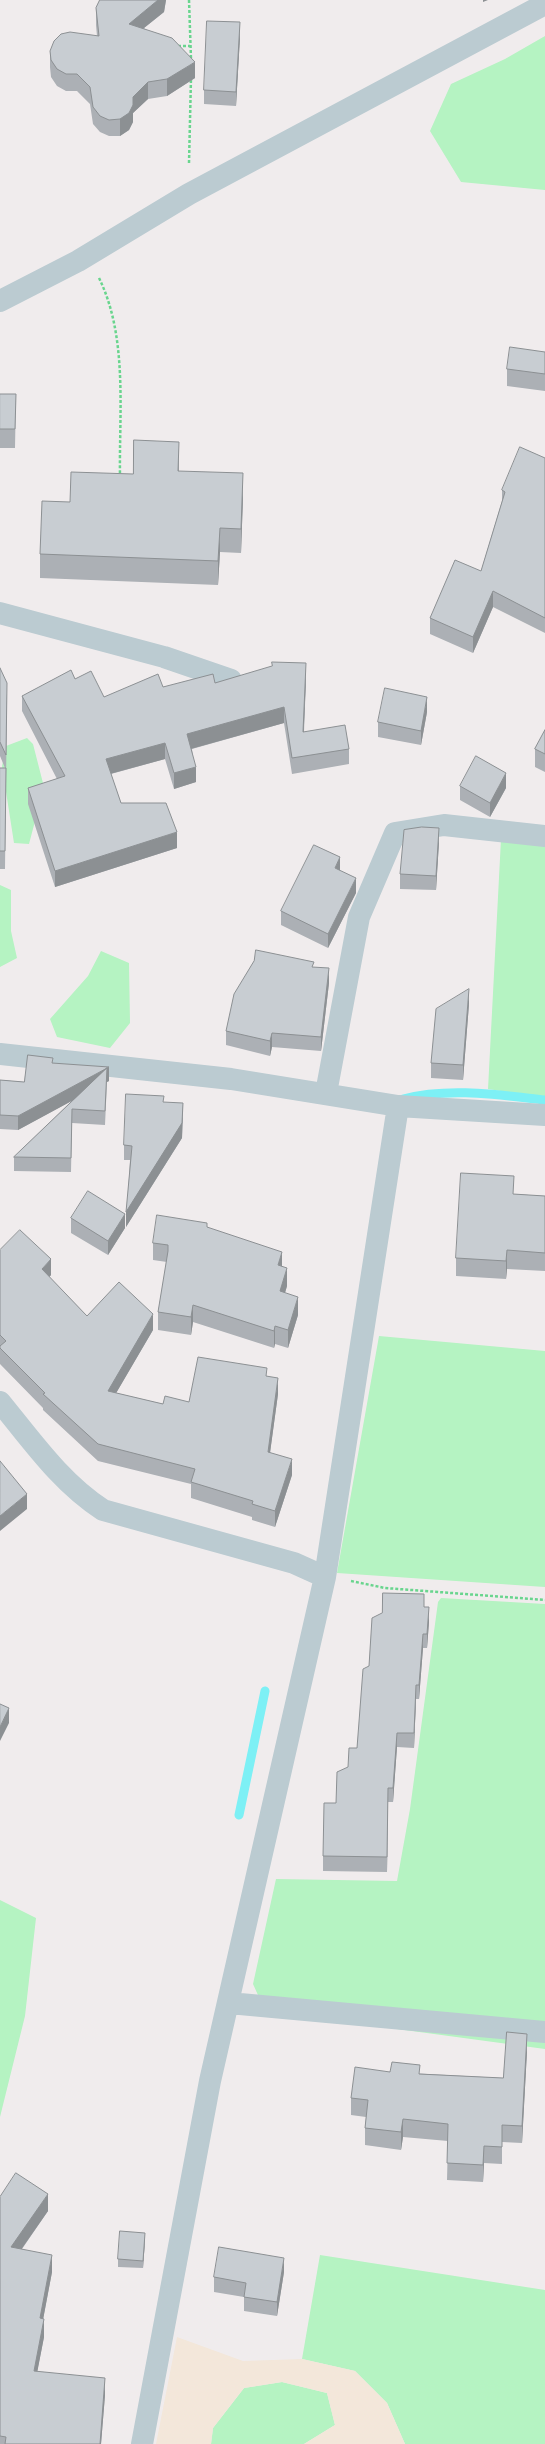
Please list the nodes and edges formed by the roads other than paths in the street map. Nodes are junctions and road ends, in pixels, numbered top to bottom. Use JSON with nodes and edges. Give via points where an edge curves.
{"nodes":[{"id":1,"x":545,"y":4,"type":"edge"},
{"id":2,"x":0,"y":301,"type":"edge"},
{"id":3,"x":0,"y":613,"type":"edge"},
{"id":4,"x":231,"y":680,"type":"edge"},
{"id":5,"x":545,"y":836,"type":"edge"},
{"id":6,"x":0,"y":1054,"type":"edge"},
{"id":7,"x":326,"y":1093,"type":"junction"},
{"id":8,"x":398,"y":1106,"type":"junction"},
{"id":9,"x":545,"y":1115,"type":"edge"},
{"id":10,"x":0,"y":1402,"type":"edge"},
{"id":11,"x":325,"y":1576,"type":"junction"},
{"id":12,"x":229,"y":2003,"type":"junction"},
{"id":13,"x":545,"y":2032,"type":"edge"},
{"id":14,"x":142,"y":2444,"type":"edge"}],
"edges":[{"from":1,"to":2,"type":"street","via":[[189,194],[87,255]]},
{"from":3,"to":4,"type":"street","via":[[164,657]]},
{"from":5,"to":7,"type":"street","via":[[444,825],[396,833],[359,917]]},
{"from":6,"to":7,"type":"street","via":[[231,1078]]},
{"from":7,"to":8,"type":"street"},
{"from":8,"to":9,"type":"street"},
{"from":8,"to":11,"type":"street"},
{"from":10,"to":11,"type":"street","via":[[60,1475],[88,1500],[104,1510],[294,1563]]},
{"from":11,"to":12,"type":"street"},
{"from":12,"to":13,"type":"street"},
{"from":12,"to":14,"type":"street","via":[[210,2081]]}]}
